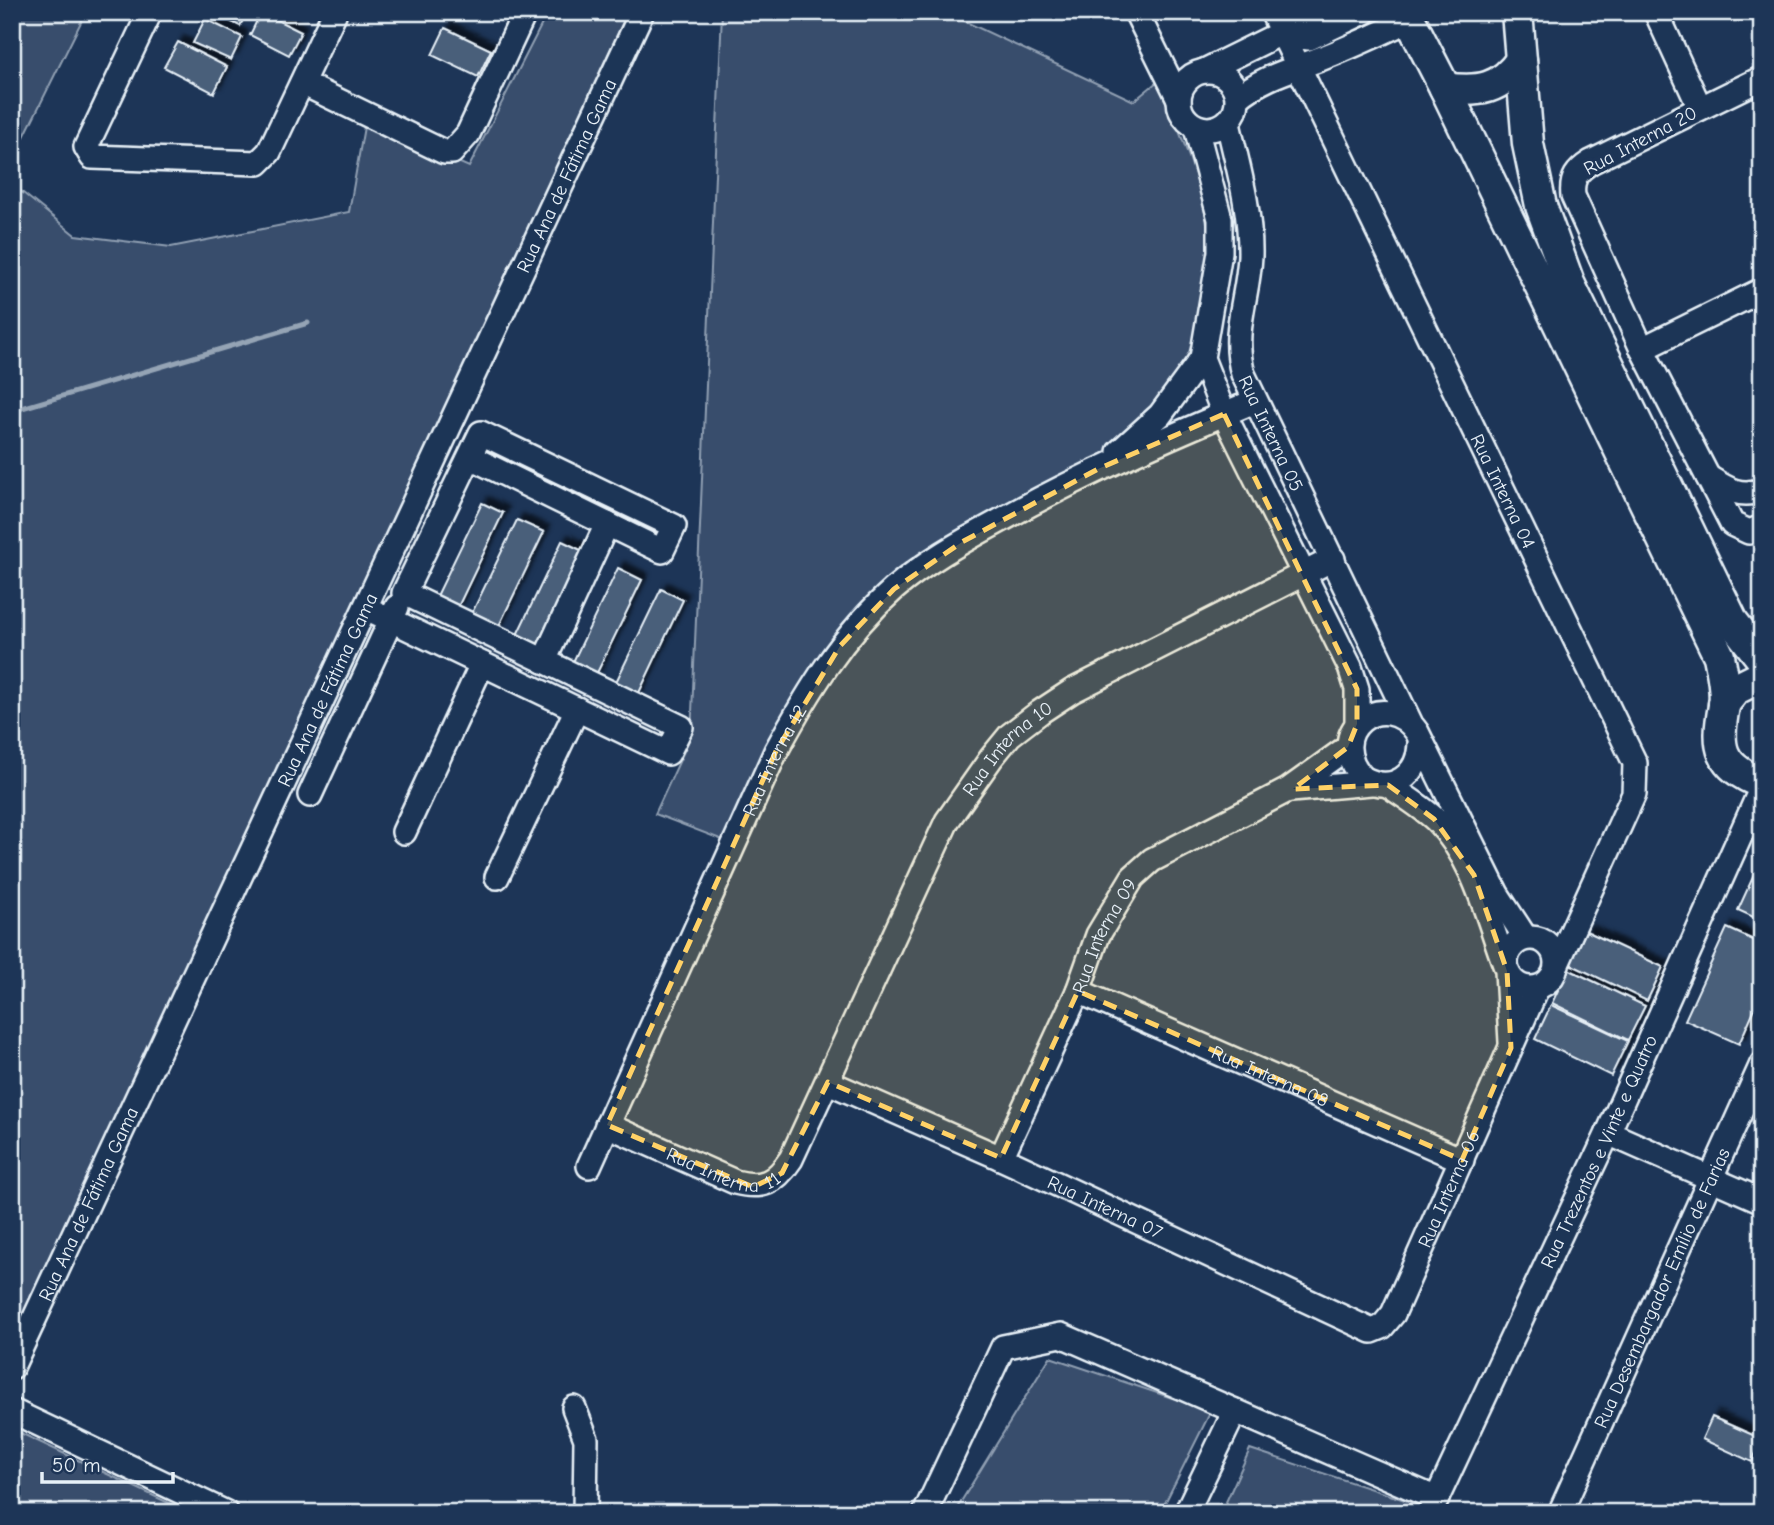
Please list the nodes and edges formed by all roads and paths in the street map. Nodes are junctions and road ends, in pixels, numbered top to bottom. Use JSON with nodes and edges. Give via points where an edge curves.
{"nodes":[{"id":1,"x":150,"y":12,"type":"edge"},
{"id":2,"x":335,"y":12,"type":"edge"},
{"id":3,"x":524,"y":12,"type":"edge"},
{"id":4,"x":642,"y":12,"type":"edge"},
{"id":5,"x":1136,"y":12,"type":"edge"},
{"id":6,"x":1272,"y":12,"type":"edge"},
{"id":7,"x":1291,"y":12,"type":"edge"},
{"id":8,"x":1324,"y":12,"type":"edge"},
{"id":9,"x":1517,"y":12,"type":"edge"},
{"id":10,"x":1656,"y":12,"type":"edge"},
{"id":11,"x":1361,"y":14,"type":"edge"},
{"id":12,"x":1408,"y":16,"type":"edge"},
{"id":13,"x":1283,"y":34,"type":"junction"},
{"id":14,"x":1521,"y":60,"type":"junction"},
{"id":15,"x":1296,"y":65,"type":"junction"},
{"id":16,"x":1204,"y":71,"type":"junction"},
{"id":17,"x":1762,"y":78,"type":"edge"},
{"id":18,"x":302,"y":83,"type":"junction"},
{"id":19,"x":1445,"y":88,"type":"junction"},
{"id":20,"x":1238,"y":98,"type":"junction"},
{"id":21,"x":1179,"y":99,"type":"junction"},
{"id":22,"x":1700,"y":108,"type":"junction"},
{"id":23,"x":1228,"y":123,"type":"junction"},
{"id":24,"x":1196,"y":128,"type":"junction"},
{"id":25,"x":1762,"y":290,"type":"edge"},
{"id":26,"x":1642,"y":349,"type":"junction"},
{"id":27,"x":1202,"y":358,"type":"junction"},
{"id":28,"x":1255,"y":401,"type":"junction"},
{"id":29,"x":1224,"y":414,"type":"junction"},
{"id":30,"x":470,"y":457,"type":"junction"},
{"id":31,"x":1098,"y":469,"type":"junction"},
{"id":32,"x":1708,"y":477,"type":"junction"},
{"id":33,"x":1762,"y":489,"type":"edge"},
{"id":34,"x":607,"y":524,"type":"junction"},
{"id":35,"x":1762,"y":527,"type":"edge"},
{"id":36,"x":1333,"y":559,"type":"junction"},
{"id":37,"x":1304,"y":574,"type":"junction"},
{"id":38,"x":378,"y":581,"type":"junction"},
{"id":39,"x":404,"y":593,"type":"junction"},
{"id":40,"x":366,"y":608,"type":"junction"},
{"id":41,"x":391,"y":620,"type":"junction"},
{"id":42,"x":1762,"y":659,"type":"edge"},
{"id":43,"x":544,"y":661,"type":"junction"},
{"id":44,"x":482,"y":664,"type":"junction"},
{"id":45,"x":1762,"y":676,"type":"edge"},
{"id":46,"x":1724,"y":704,"type":"junction"},
{"id":47,"x":577,"y":709,"type":"junction"},
{"id":48,"x":1410,"y":722,"type":"junction"},
{"id":49,"x":1357,"y":724,"type":"junction"},
{"id":50,"x":1420,"y":743,"type":"junction"},
{"id":51,"x":1348,"y":747,"type":"junction"},
{"id":52,"x":1379,"y":784,"type":"junction"},
{"id":53,"x":1762,"y":785,"type":"edge"},
{"id":54,"x":1288,"y":790,"type":"junction"},
{"id":55,"x":310,"y":795,"type":"dead end"},
{"id":56,"x":404,"y":832,"type":"dead end"},
{"id":57,"x":496,"y":877,"type":"dead end"},
{"id":58,"x":1576,"y":921,"type":"junction"},
{"id":59,"x":1531,"y":938,"type":"junction"},
{"id":60,"x":1557,"y":964,"type":"junction"},
{"id":61,"x":1506,"y":968,"type":"junction"},
{"id":62,"x":1537,"y":988,"type":"junction"},
{"id":63,"x":1078,"y":991,"type":"junction"},
{"id":64,"x":1511,"y":1048,"type":"junction"},
{"id":65,"x":1762,"y":1064,"type":"edge"},
{"id":66,"x":828,"y":1082,"type":"junction"},
{"id":67,"x":607,"y":1125,"type":"junction"},
{"id":68,"x":1608,"y":1133,"type":"junction"},
{"id":69,"x":1000,"y":1158,"type":"junction"},
{"id":70,"x":1462,"y":1160,"type":"junction"},
{"id":71,"x":589,"y":1166,"type":"dead end"},
{"id":72,"x":1713,"y":1178,"type":"junction"},
{"id":73,"x":1762,"y":1200,"type":"edge"},
{"id":74,"x":1382,"y":1327,"type":"joint"},
{"id":75,"x":12,"y":1367,"type":"edge"},
{"id":76,"x":574,"y":1408,"type":"dead end"},
{"id":77,"x":12,"y":1411,"type":"edge"},
{"id":78,"x":1235,"y":1411,"type":"junction"},
{"id":79,"x":1434,"y":1506,"type":"edge"},
{"id":80,"x":226,"y":1513,"type":"edge"},
{"id":81,"x":585,"y":1513,"type":"edge"},
{"id":82,"x":925,"y":1513,"type":"edge"},
{"id":83,"x":1185,"y":1513,"type":"edge"},
{"id":84,"x":1560,"y":1513,"type":"edge"}],
"edges":[{"from":1,"to":18,"type":"street","via":[[86,147],[89,155],[258,163],[269,152]]},
{"from":2,"to":18,"type":"street"},
{"from":3,"to":18,"type":"street","via":[[468,134],[452,152]]},
{"from":4,"to":38,"type":"street","name":"Rua Ana de Fátima Gama"},
{"from":5,"to":21,"type":"street"},
{"from":6,"to":13,"type":"street","name":"Rua Interna 04"},
{"from":7,"to":13,"type":"street"},
{"from":8,"to":13,"type":"street"},
{"from":9,"to":14,"type":"main road"},
{"from":10,"to":22,"type":"street"},
{"from":11,"to":13,"type":"street","via":[[1309,38]]},
{"from":12,"to":15,"type":"street","via":[[1324,58]]},
{"from":12,"to":19,"type":"main road"},
{"from":13,"to":15,"type":"street","name":"Rua Interna 04"},
{"from":13,"to":16,"type":"street"},
{"from":14,"to":19,"type":"main road","via":[[1496,86]]},
{"from":14,"to":42,"type":"main road","via":[[1535,187],[1569,283],[1733,622]]},
{"from":15,"to":20,"type":"street"},
{"from":15,"to":58,"type":"street","name":"Rua Interna 04","via":[[1636,763],[1634,794]]},
{"from":16,"to":20,"type":"street","via":[[1227,77]]},
{"from":16,"to":21,"type":"street","via":[[1183,86]]},
{"from":17,"to":22,"type":"street","name":"Rua Interna 20"},
{"from":19,"to":46,"type":"main road","via":[[1719,656]]},
{"from":20,"to":23,"type":"street"},
{"from":21,"to":24,"type":"street","via":[[1183,116]]},
{"from":22,"to":26,"type":"street","name":"Rua Interna 20","via":[[1591,162],[1579,170],[1572,186]]},
{"from":23,"to":24,"type":"street","via":[[1213,130]]},
{"from":23,"to":28,"type":"street","name":"Rua Interna 05","via":[[1246,201],[1250,255],[1236,341]]},
{"from":24,"to":27,"type":"street","via":[[1220,219],[1220,252]]},
{"from":25,"to":26,"type":"street"},
{"from":26,"to":32,"type":"street","name":"Rua Interna 20"},
{"from":27,"to":29,"type":"street","name":"Rua Interna 05"},
{"from":27,"to":31,"type":"street","name":"Rua Interna 12","via":[[1160,415]]},
{"from":28,"to":29,"type":"street","name":"Rua Interna 12"},
{"from":28,"to":36,"type":"street","name":"Rua Interna 05"},
{"from":29,"to":31,"type":"street","name":"Rua Interna 12"},
{"from":29,"to":37,"type":"street","name":"Rua Interna 05"},
{"from":30,"to":34,"type":"street"},
{"from":30,"to":34,"type":"street","via":[[481,433],[674,526],[662,551]]},
{"from":30,"to":39,"type":"street"},
{"from":31,"to":67,"type":"street","name":"Rua Interna 12","via":[[962,542],[894,589],[840,646],[806,695],[776,751]]},
{"from":32,"to":33,"type":"street","via":[[1731,492],[1748,495]]},
{"from":32,"to":35,"type":"street","name":"Rua Interna 20","via":[[1732,524],[1749,532]]},
{"from":34,"to":43,"type":"street"},
{"from":36,"to":37,"type":"street","name":"Rua Interna 10"},
{"from":36,"to":48,"type":"street","name":"Rua Interna 05"},
{"from":37,"to":49,"type":"street","name":"Rua Interna 05","via":[[1350,667],[1357,689]]},
{"from":37,"to":66,"type":"street","name":"Rua Interna 10","via":[[1072,691],[1010,735],[947,821]]},
{"from":38,"to":39,"type":"street"},
{"from":38,"to":40,"type":"street","name":"Rua Ana de Fátima Gama"},
{"from":39,"to":41,"type":"street"},
{"from":39,"to":43,"type":"street"},
{"from":40,"to":41,"type":"street"},
{"from":40,"to":75,"type":"street","name":"Rua Ana de Fátima Gama"},
{"from":41,"to":44,"type":"street"},
{"from":41,"to":55,"type":"street"},
{"from":43,"to":47,"type":"street","via":[[681,727],[668,753]]},
{"from":44,"to":47,"type":"street"},
{"from":44,"to":56,"type":"street"},
{"from":45,"to":46,"type":"main road","via":[[1736,689]]},
{"from":46,"to":53,"type":"main road","via":[[1718,724],[1720,744],[1729,763]]},
{"from":47,"to":57,"type":"street"},
{"from":48,"to":49,"type":"street","via":[[1401,715],[1378,712]]},
{"from":48,"to":50,"type":"street"},
{"from":49,"to":51,"type":"street"},
{"from":50,"to":52,"type":"street","via":[[1416,766],[1409,775]]},
{"from":50,"to":59,"type":"street","via":[[1497,894]]},
{"from":51,"to":52,"type":"street","via":[[1354,769]]},
{"from":51,"to":54,"type":"street","name":"Rua Interna 09"},
{"from":52,"to":54,"type":"street","name":"Rua Interna 09"},
{"from":52,"to":61,"type":"street","via":[[1434,818],[1453,840],[1474,875]]},
{"from":53,"to":68,"type":"street","name":"Rua Trezentos e Vinte e Quatro"},
{"from":54,"to":63,"type":"street","name":"Rua Interna 09","via":[[1152,860],[1133,877],[1098,935]]},
{"from":58,"to":59,"type":"street"},
{"from":58,"to":60,"type":"street","name":"Rua Interna 04"},
{"from":59,"to":60,"type":"street","via":[[1548,943]]},
{"from":59,"to":61,"type":"street","via":[[1515,943],[1507,953]]},
{"from":60,"to":62,"type":"street","via":[[1554,975]]},
{"from":61,"to":62,"type":"street","via":[[1516,984]]},
{"from":61,"to":64,"type":"street","name":"Rua Interna 06"},
{"from":62,"to":64,"type":"street","name":"Rua Interna 06"},
{"from":63,"to":69,"type":"street","name":"Rua Interna 09"},
{"from":63,"to":70,"type":"street","name":"Rua Interna 08"},
{"from":64,"to":70,"type":"street","name":"Rua Interna 06"},
{"from":65,"to":72,"type":"street","name":"Rua Desembargador Emílio de Farias"},
{"from":66,"to":67,"type":"street","name":"Rua Interna 11","via":[[782,1173],[753,1187]]},
{"from":66,"to":69,"type":"street","name":"Rua Interna 07"},
{"from":67,"to":71,"type":"street","name":"Rua Interna 12"},
{"from":68,"to":72,"type":"street"},
{"from":68,"to":79,"type":"street","name":"Rua Trezentos e Vinte e Quatro"},
{"from":69,"to":74,"type":"street","name":"Rua Interna 07","via":[[1364,1329]]},
{"from":70,"to":74,"type":"street","name":"Rua Interna 06","via":[[1393,1314]]},
{"from":72,"to":73,"type":"street"},
{"from":72,"to":84,"type":"street","name":"Rua Desembargador Emílio de Farias"},
{"from":76,"to":81,"type":"street","via":[[586,1439]]},
{"from":77,"to":80,"type":"street"},
{"from":78,"to":79,"type":"street"},
{"from":78,"to":82,"type":"street","via":[[1061,1335],[1003,1348]]},
{"from":78,"to":83,"type":"street"}]}
